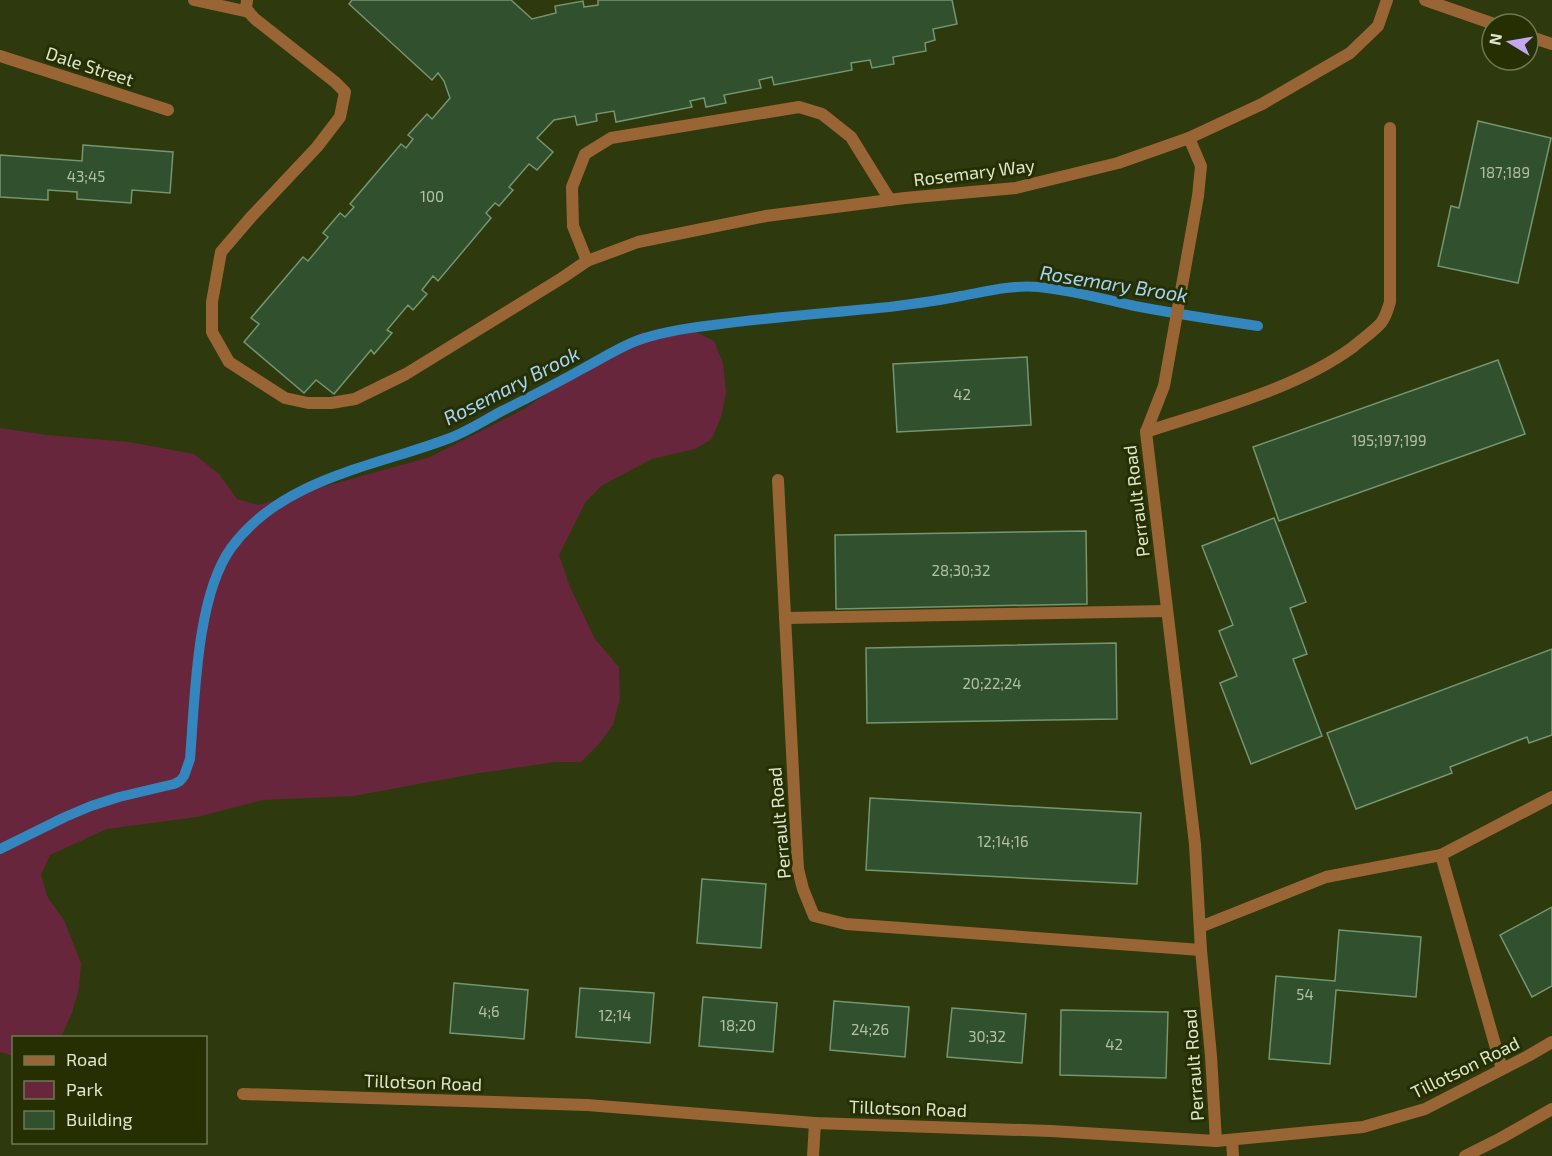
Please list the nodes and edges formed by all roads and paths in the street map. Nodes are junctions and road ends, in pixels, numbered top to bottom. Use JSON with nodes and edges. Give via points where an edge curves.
{"nodes":[{"id":1,"x":194,"y":0,"type":"edge"},
{"id":2,"x":1387,"y":0,"type":"edge"},
{"id":3,"x":1425,"y":0,"type":"edge"},
{"id":4,"x":248,"y":6,"type":"edge"},
{"id":5,"x":1480,"y":19,"type":"edge"},
{"id":6,"x":0,"y":56,"type":"edge"},
{"id":7,"x":168,"y":110,"type":"dead end"},
{"id":8,"x":1390,"y":128,"type":"dead end"},
{"id":9,"x":1189,"y":138,"type":"junction"},
{"id":10,"x":890,"y":200,"type":"junction"},
{"id":11,"x":587,"y":261,"type":"junction"},
{"id":12,"x":1146,"y":432,"type":"junction"},
{"id":13,"x":778,"y":480,"type":"dead end"},
{"id":14,"x":1167,"y":611,"type":"junction"},
{"id":15,"x":785,"y":618,"type":"junction"},
{"id":16,"x":1552,"y":797,"type":"edge"},
{"id":17,"x":1441,"y":855,"type":"junction"},
{"id":18,"x":1200,"y":927,"type":"junction"},
{"id":19,"x":1201,"y":950,"type":"junction"},
{"id":20,"x":1552,"y":1042,"type":"edge"},
{"id":21,"x":1502,"y":1069,"type":"junction"},
{"id":22,"x":243,"y":1094,"type":"dead end"},
{"id":23,"x":1552,"y":1109,"type":"edge"},
{"id":24,"x":815,"y":1124,"type":"junction"},
{"id":25,"x":1232,"y":1140,"type":"junction"},
{"id":26,"x":1216,"y":1141,"type":"junction"},
{"id":27,"x":813,"y":1156,"type":"edge"},
{"id":28,"x":1233,"y":1156,"type":"edge"},
{"id":29,"x":1465,"y":1156,"type":"edge"}],
"edges":[{"from":1,"to":4,"type":"street"},
{"from":2,"to":9,"type":"street","name":"Rosemary Way","via":[[1378,26],[1350,53],[1262,104]]},
{"from":3,"to":5,"type":"street"},
{"from":4,"to":11,"type":"street","name":"Rosemary Way","via":[[275,36],[345,92],[340,117],[317,147],[221,252],[212,302],[212,332],[229,362],[285,398],[308,403],[355,399],[406,374]]},
{"from":6,"to":7,"type":"street","name":"Dale Street"},
{"from":8,"to":12,"type":"street","name":"Perrault Road","via":[[1390,302],[1382,322],[1336,359],[1298,378]]},
{"from":9,"to":10,"type":"street","name":"Rosemary Way","via":[[1118,164],[1016,188]]},
{"from":9,"to":12,"type":"street","via":[[1201,165],[1198,196],[1164,386]]},
{"from":10,"to":11,"type":"street","name":"Rosemary Way","via":[[714,225],[638,242]]},
{"from":10,"to":11,"type":"street","via":[[851,137],[822,114],[799,107],[611,138],[585,154],[572,188],[573,226]]},
{"from":12,"to":14,"type":"street","name":"Perrault Road"},
{"from":13,"to":15,"type":"street","name":"Perrault Road"},
{"from":14,"to":15,"type":"street"},
{"from":14,"to":18,"type":"street","name":"Perrault Road","via":[[1195,844]]},
{"from":15,"to":19,"type":"street","name":"Perrault Road","via":[[798,869],[814,916],[846,924]]},
{"from":16,"to":17,"type":"street"},
{"from":17,"to":18,"type":"street","via":[[1326,877]]},
{"from":17,"to":21,"type":"street"},
{"from":18,"to":19,"type":"street","name":"Perrault Road"},
{"from":19,"to":26,"type":"street","name":"Perrault Road"},
{"from":20,"to":21,"type":"street","name":"Tillotson Road"},
{"from":21,"to":25,"type":"street","name":"Tillotson Road","via":[[1425,1109],[1364,1127]]},
{"from":22,"to":24,"type":"street","name":"Tillotson Road","via":[[587,1105]]},
{"from":23,"to":29,"type":"street"},
{"from":24,"to":26,"type":"street","name":"Tillotson Road","via":[[1051,1131]]},
{"from":24,"to":27,"type":"street"},
{"from":25,"to":26,"type":"street","name":"Tillotson Road"},
{"from":25,"to":28,"type":"street"}]}
